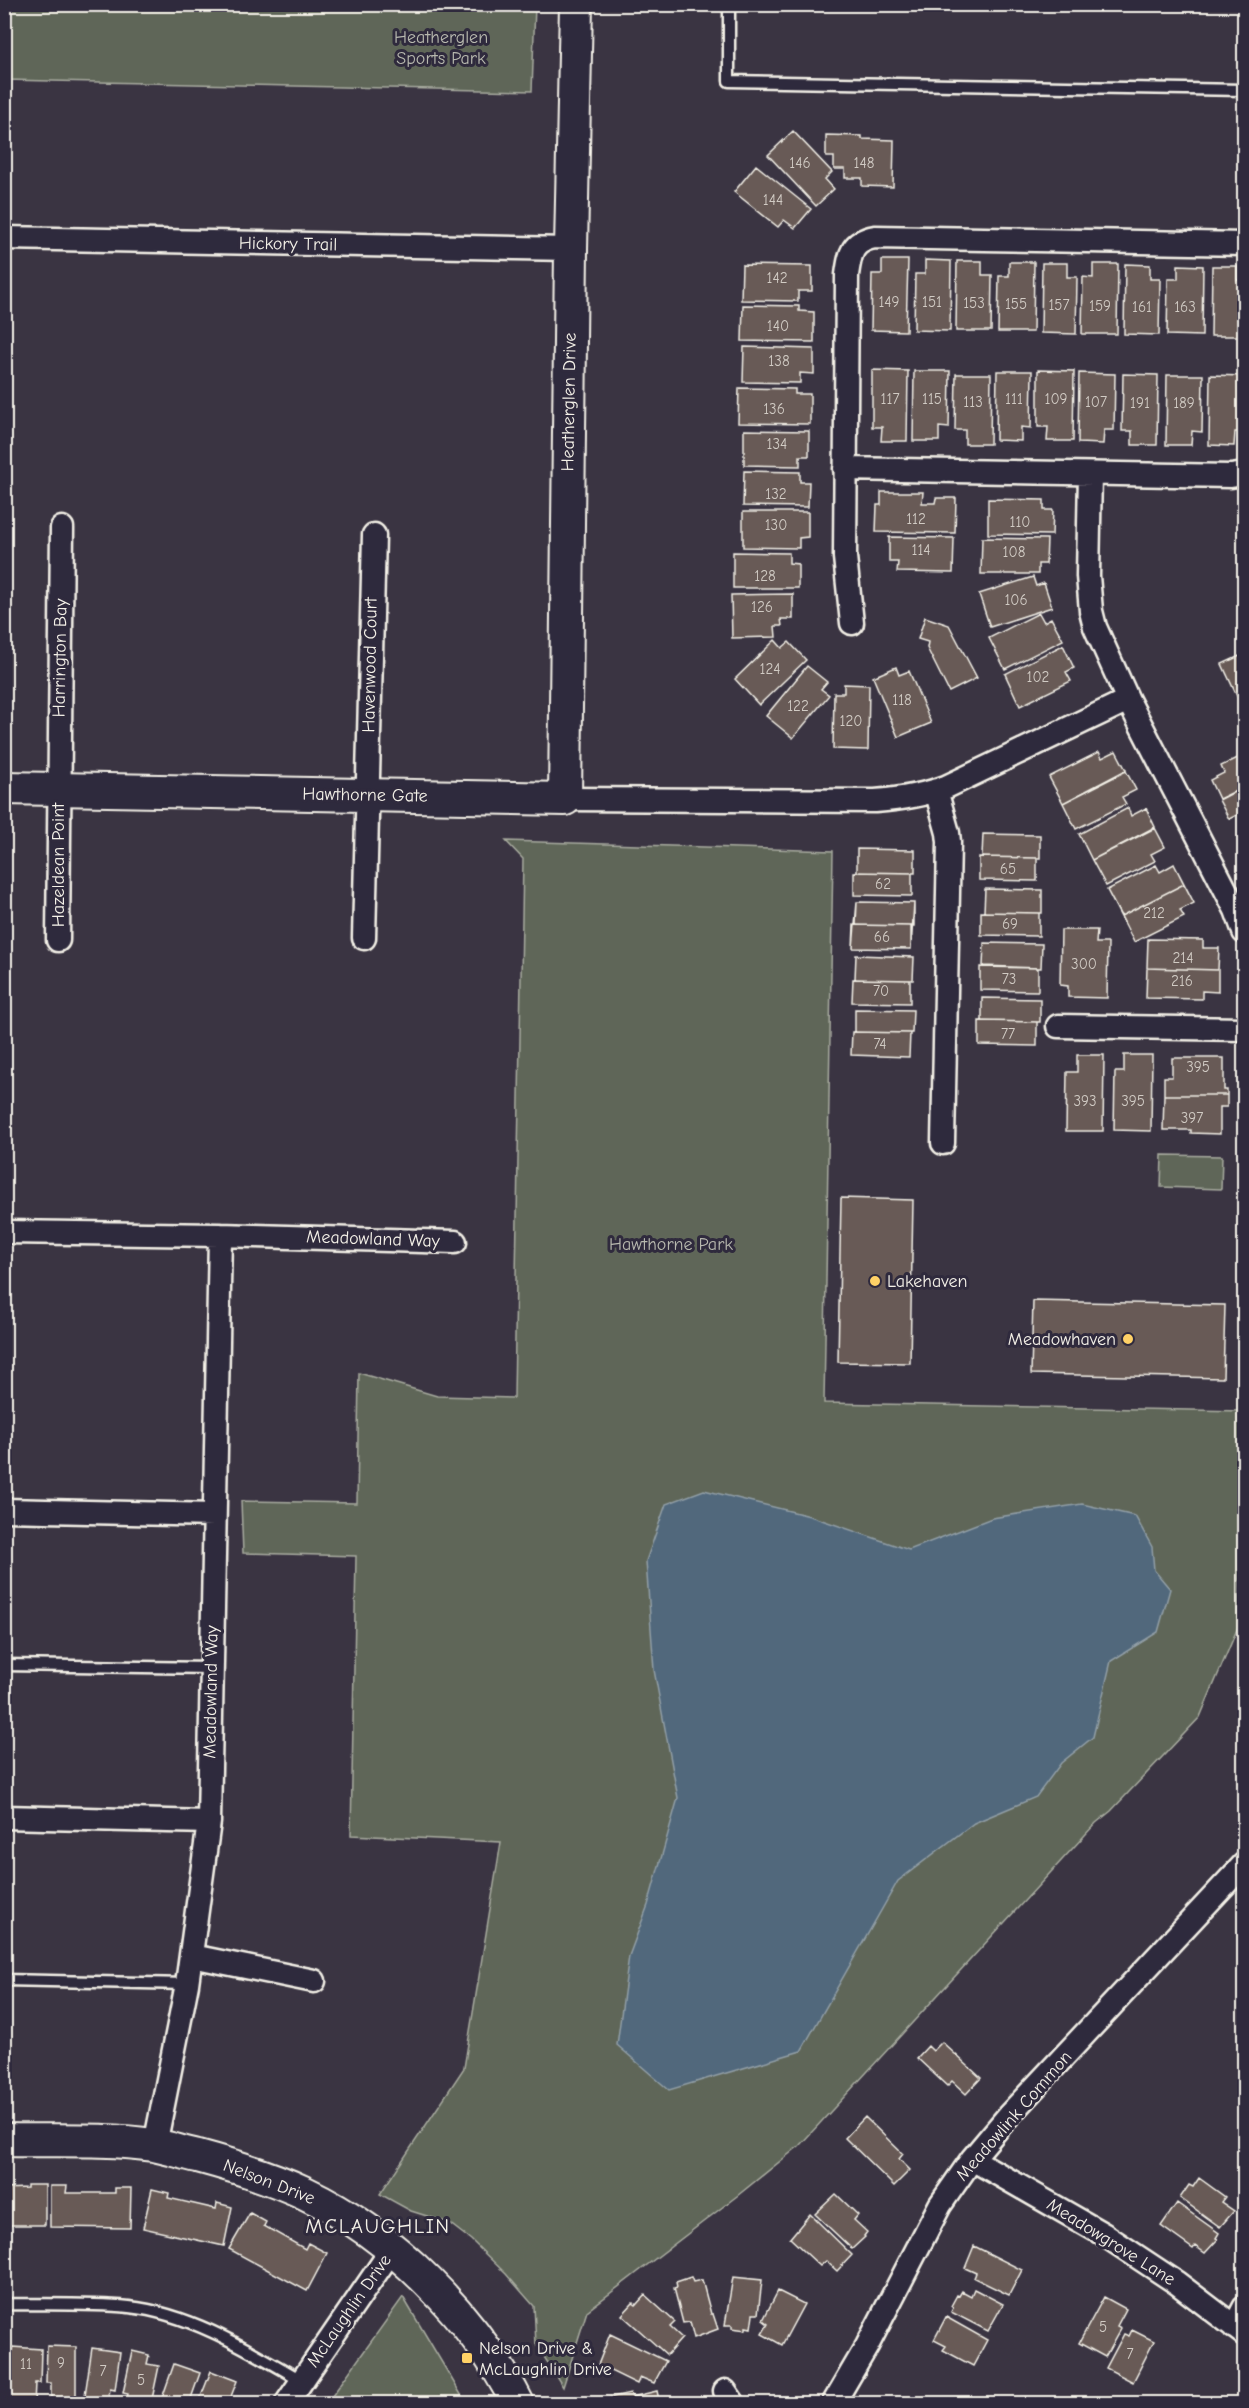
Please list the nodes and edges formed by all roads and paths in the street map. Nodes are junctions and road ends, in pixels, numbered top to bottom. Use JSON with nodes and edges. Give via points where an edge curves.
{"nodes":[{"id":1,"x":576,"y":4,"type":"edge"},
{"id":2,"x":729,"y":4,"type":"edge"},
{"id":3,"x":1245,"y":90,"type":"edge"},
{"id":4,"x":4,"y":238,"type":"edge"},
{"id":5,"x":1245,"y":244,"type":"edge"},
{"id":6,"x":571,"y":249,"type":"junction"},
{"id":7,"x":845,"y":469,"type":"junction"},
{"id":8,"x":1090,"y":474,"type":"junction"},
{"id":9,"x":1245,"y":474,"type":"edge"},
{"id":10,"x":62,"y":528,"type":"dead end"},
{"id":11,"x":374,"y":535,"type":"dead end"},
{"id":12,"x":852,"y":623,"type":"dead end"},
{"id":13,"x":1128,"y":700,"type":"junction"},
{"id":14,"x":4,"y":788,"type":"edge"},
{"id":15,"x":58,"y":789,"type":"junction"},
{"id":16,"x":936,"y":790,"type":"junction"},
{"id":17,"x":367,"y":795,"type":"junction"},
{"id":18,"x":565,"y":799,"type":"junction"},
{"id":19,"x":1245,"y":932,"type":"edge"},
{"id":20,"x":364,"y":938,"type":"dead end"},
{"id":21,"x":58,"y":940,"type":"dead end"},
{"id":22,"x":1058,"y":1026,"type":"dead end"},
{"id":23,"x":1245,"y":1029,"type":"edge"},
{"id":24,"x":943,"y":1143,"type":"dead end"},
{"id":25,"x":4,"y":1232,"type":"edge"},
{"id":26,"x":220,"y":1235,"type":"junction"},
{"id":27,"x":455,"y":1242,"type":"dead end"},
{"id":28,"x":4,"y":1510,"type":"edge"},
{"id":29,"x":214,"y":1515,"type":"junction"},
{"id":30,"x":4,"y":1665,"type":"edge"},
{"id":31,"x":212,"y":1668,"type":"junction"},
{"id":32,"x":4,"y":1817,"type":"edge"},
{"id":33,"x":209,"y":1822,"type":"junction"},
{"id":34,"x":1245,"y":1864,"type":"edge"},
{"id":35,"x":192,"y":1956,"type":"junction"},
{"id":36,"x":4,"y":1980,"type":"edge"},
{"id":37,"x":314,"y":1981,"type":"dead end"},
{"id":38,"x":187,"y":1984,"type":"junction"},
{"id":39,"x":4,"y":2140,"type":"edge"},
{"id":40,"x":155,"y":2145,"type":"junction"},
{"id":41,"x":972,"y":2159,"type":"junction"},
{"id":42,"x":393,"y":2248,"type":"junction"},
{"id":43,"x":4,"y":2304,"type":"edge"},
{"id":44,"x":1241,"y":2323,"type":"edge"},
{"id":45,"x":301,"y":2380,"type":"junction"},
{"id":46,"x":286,"y":2403,"type":"edge"},
{"id":47,"x":518,"y":2403,"type":"edge"},
{"id":48,"x":833,"y":2403,"type":"edge"}],
"edges":[{"from":1,"to":6,"type":"street","name":"Heatherglen Drive"},
{"from":2,"to":3,"type":"lane","via":[[729,81]]},
{"from":4,"to":6,"type":"street","name":"Hickory Trail"},
{"from":5,"to":7,"type":"street","via":[[875,237],[855,245],[847,275]]},
{"from":6,"to":18,"type":"street","name":"Heatherglen Drive"},
{"from":7,"to":8,"type":"street"},
{"from":7,"to":12,"type":"street","via":[[844,557]]},
{"from":8,"to":9,"type":"street"},
{"from":8,"to":13,"type":"street","via":[[1091,611],[1102,647]]},
{"from":10,"to":15,"type":"street","name":"Harrington Bay"},
{"from":11,"to":17,"type":"street","name":"Havenwood Court"},
{"from":13,"to":16,"type":"street","name":"Hawthorne Gate"},
{"from":13,"to":19,"type":"street"},
{"from":14,"to":15,"type":"street","name":"Hawthorne Gate"},
{"from":15,"to":17,"type":"street","name":"Hawthorne Gate"},
{"from":15,"to":21,"type":"street","name":"Hazeldean Point"},
{"from":16,"to":18,"type":"street","name":"Hawthorne Gate","via":[[875,801]]},
{"from":16,"to":24,"type":"street","via":[[948,833]]},
{"from":17,"to":18,"type":"street","name":"Hawthorne Gate"},
{"from":17,"to":20,"type":"street","name":"Havenwood Court"},
{"from":22,"to":23,"type":"street"},
{"from":25,"to":26,"type":"street","name":"Meadowland Way"},
{"from":26,"to":27,"type":"street","name":"Meadowland Way"},
{"from":26,"to":29,"type":"street","name":"Meadowland Way"},
{"from":28,"to":29,"type":"street"},
{"from":29,"to":31,"type":"street","name":"Meadowland Way"},
{"from":30,"to":31,"type":"lane"},
{"from":31,"to":33,"type":"street","name":"Meadowland Way"},
{"from":32,"to":33,"type":"street"},
{"from":33,"to":35,"type":"street","name":"Meadowland Way"},
{"from":34,"to":41,"type":"street","name":"Meadowlink Common"},
{"from":35,"to":37,"type":"street"},
{"from":35,"to":38,"type":"street","name":"Meadowland Way"},
{"from":36,"to":38,"type":"lane"},
{"from":38,"to":40,"type":"street","name":"Meadowland Way"},
{"from":39,"to":40,"type":"street","name":"Nelson Drive"},
{"from":40,"to":42,"type":"street","name":"Nelson Drive","via":[[244,2168],[306,2193]]},
{"from":41,"to":44,"type":"street","name":"Meadowgrove Lane","via":[[1103,2234]]},
{"from":41,"to":48,"type":"street","name":"Meadowlink Common","via":[[940,2205]]},
{"from":42,"to":45,"type":"street","name":"McLaughlin Drive"},
{"from":42,"to":47,"type":"street","name":"Nelson Drive","via":[[453,2308],[503,2374]]},
{"from":43,"to":45,"type":"lane","via":[[130,2307],[178,2319],[221,2335]]},
{"from":45,"to":46,"type":"street","name":"McLaughlin Drive"}]}
